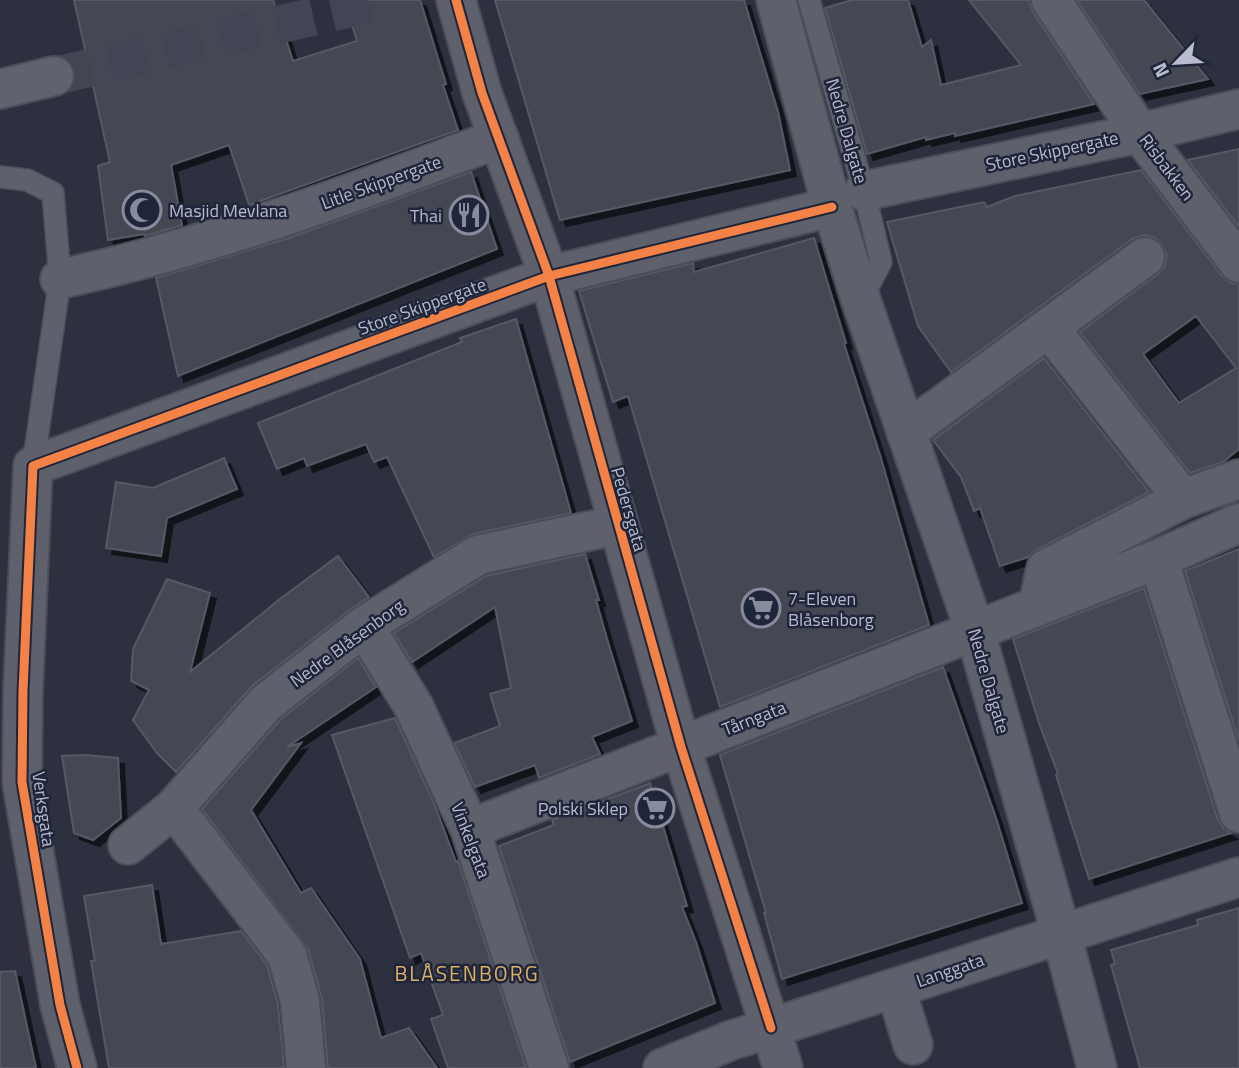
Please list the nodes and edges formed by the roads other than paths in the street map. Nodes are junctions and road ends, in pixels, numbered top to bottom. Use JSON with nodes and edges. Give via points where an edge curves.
{"nodes":[{"id":1,"x":456,"y":0,"type":"edge"},
{"id":2,"x":776,"y":0,"type":"edge"},
{"id":3,"x":809,"y":0,"type":"edge"},
{"id":4,"x":1051,"y":0,"type":"edge"},
{"id":5,"x":54,"y":76,"type":"tunnel mouth"},
{"id":6,"x":0,"y":89,"type":"edge"},
{"id":7,"x":1239,"y":108,"type":"edge"},
{"id":8,"x":1140,"y":133,"type":"junction"},
{"id":9,"x":499,"y":138,"type":"junction"},
{"id":10,"x":0,"y":177,"type":"edge"},
{"id":11,"x":848,"y":199,"type":"junction"},
{"id":12,"x":1145,"y":257,"type":"dead end"},
{"id":13,"x":1239,"y":263,"type":"edge"},
{"id":14,"x":549,"y":276,"type":"junction"},
{"id":15,"x":60,"y":279,"type":"junction"},
{"id":16,"x":1049,"y":328,"type":"junction"},
{"id":17,"x":906,"y":432,"type":"junction"},
{"id":18,"x":33,"y":466,"type":"junction"},
{"id":19,"x":1239,"y":479,"type":"edge"},
{"id":20,"x":1183,"y":499,"type":"junction"},
{"id":21,"x":1239,"y":523,"type":"edge"},
{"id":22,"x":617,"y":525,"type":"junction"},
{"id":23,"x":1158,"y":559,"type":"junction"},
{"id":24,"x":1038,"y":606,"type":"junction"},
{"id":25,"x":364,"y":626,"type":"junction"},
{"id":26,"x":975,"y":631,"type":"junction"},
{"id":27,"x":681,"y":747,"type":"junction"},
{"id":28,"x":174,"y":808,"type":"junction"},
{"id":29,"x":1239,"y":813,"type":"edge"},
{"id":30,"x":470,"y":829,"type":"junction"},
{"id":31,"x":128,"y":845,"type":"dead end"},
{"id":32,"x":1239,"y":877,"type":"edge"},
{"id":33,"x":1061,"y":933,"type":"junction"},
{"id":34,"x":896,"y":989,"type":"junction"},
{"id":35,"x":771,"y":1028,"type":"junction"},
{"id":36,"x":913,"y":1045,"type":"dead end"},
{"id":37,"x":77,"y":1068,"type":"edge"},
{"id":38,"x":306,"y":1068,"type":"edge"},
{"id":39,"x":549,"y":1068,"type":"edge"},
{"id":40,"x":663,"y":1068,"type":"edge"},
{"id":41,"x":783,"y":1068,"type":"edge"},
{"id":42,"x":1097,"y":1068,"type":"edge"}],
"edges":[{"from":1,"to":9,"type":"street","name":"Pedersgata"},
{"from":2,"to":11,"type":"street","name":"Nedre Dalgate"},
{"from":3,"to":11,"type":"lane","name":"Nedre Dalgate"},
{"from":4,"to":8,"type":"street","name":"Risbakken"},
{"from":5,"to":6,"type":"main road"},
{"from":7,"to":8,"type":"street","name":"Store Skippergate"},
{"from":8,"to":11,"type":"street","name":"Store Skippergate"},
{"from":8,"to":13,"type":"street","name":"Risbakken"},
{"from":9,"to":14,"type":"street","name":"Pedersgata"},
{"from":9,"to":15,"type":"street","name":"Litle Skippergate","via":[[325,203],[153,257]]},
{"from":10,"to":15,"type":"lane","name":"Verksgata","via":[[27,180],[53,193]]},
{"from":11,"to":14,"type":"street","name":"Store Skippergate"},
{"from":11,"to":17,"type":"street","name":"Nedre Dalgate","via":[[860,300]]},
{"from":12,"to":16,"type":"street"},
{"from":14,"to":18,"type":"street","name":"Store Skippergate"},
{"from":14,"to":22,"type":"street","name":"Pedersgata"},
{"from":15,"to":18,"type":"lane","name":"Verksgata"},
{"from":16,"to":17,"type":"street"},
{"from":16,"to":20,"type":"street"},
{"from":17,"to":26,"type":"street","name":"Nedre Dalgate"},
{"from":18,"to":37,"type":"street","name":"Verksgata","via":[[22,782],[60,1005]]},
{"from":19,"to":20,"type":"street"},
{"from":20,"to":24,"type":"street","via":[[1046,569]]},
{"from":21,"to":23,"type":"street","name":"Tårngata"},
{"from":22,"to":25,"type":"street","name":"Nedre Blåsenborg","via":[[478,555]]},
{"from":22,"to":27,"type":"street","name":"Pedersgata"},
{"from":23,"to":24,"type":"street","name":"Tårngata"},
{"from":23,"to":29,"type":"street"},
{"from":24,"to":26,"type":"street","name":"Tårngata"},
{"from":25,"to":28,"type":"street","name":"Nedre Blåsenborg","via":[[266,703]]},
{"from":25,"to":30,"type":"street","name":"Vinkelgata","via":[[414,707]]},
{"from":26,"to":27,"type":"street","name":"Tårngata"},
{"from":26,"to":33,"type":"street","name":"Nedre Dalgate"},
{"from":27,"to":30,"type":"street","name":"Tårngata"},
{"from":27,"to":35,"type":"street","name":"Pedersgata"},
{"from":28,"to":31,"type":"street","name":"Nedre Blåsenborg"},
{"from":28,"to":38,"type":"street","via":[[287,956],[300,1001]]},
{"from":30,"to":39,"type":"street","name":"Vinkelgata"},
{"from":32,"to":33,"type":"street","name":"Langgata"},
{"from":33,"to":34,"type":"street","name":"Langgata"},
{"from":33,"to":42,"type":"street","name":"Nedre Dalgate"},
{"from":34,"to":35,"type":"street","name":"Langgata"},
{"from":34,"to":36,"type":"street"},
{"from":35,"to":40,"type":"street","name":"Langgata"},
{"from":35,"to":41,"type":"street","name":"Pedersgata"}]}
